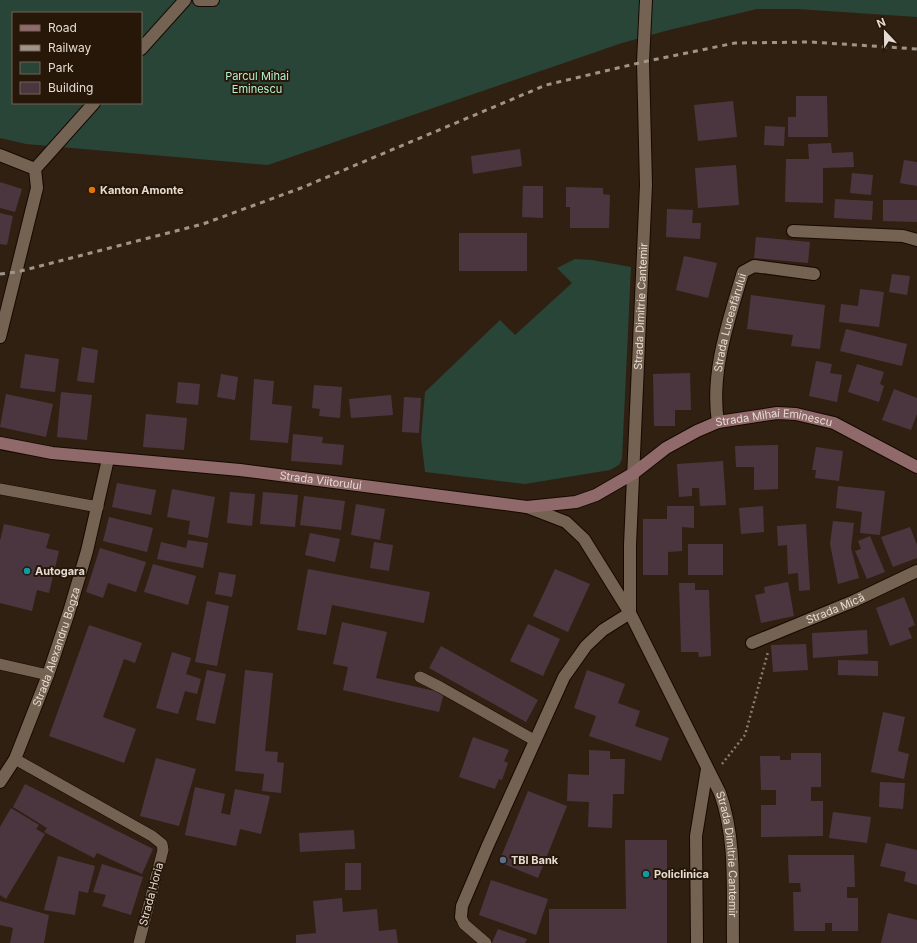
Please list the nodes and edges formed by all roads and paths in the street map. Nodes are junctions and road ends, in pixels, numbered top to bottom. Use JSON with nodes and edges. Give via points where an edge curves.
{"nodes":[{"id":1,"x":185,"y":0,"type":"edge"},
{"id":2,"x":199,"y":0,"type":"edge"},
{"id":3,"x":213,"y":0,"type":"edge"},
{"id":4,"x":646,"y":0,"type":"edge"},
{"id":5,"x":142,"y":48,"type":"edge"},
{"id":6,"x":93,"y":104,"type":"edge"},
{"id":7,"x":0,"y":155,"type":"edge"},
{"id":8,"x":35,"y":169,"type":"junction"},
{"id":9,"x":793,"y":231,"type":"dead end"},
{"id":10,"x":917,"y":240,"type":"edge"},
{"id":11,"x":814,"y":274,"type":"dead end"},
{"id":12,"x":0,"y":337,"type":"edge"},
{"id":13,"x":718,"y":422,"type":"junction"},
{"id":14,"x":0,"y":443,"type":"edge"},
{"id":15,"x":108,"y":459,"type":"junction"},
{"id":16,"x":917,"y":468,"type":"edge"},
{"id":17,"x":634,"y":473,"type":"junction"},
{"id":18,"x":0,"y":489,"type":"edge"},
{"id":19,"x":98,"y":507,"type":"junction"},
{"id":20,"x":527,"y":507,"type":"junction"},
{"id":21,"x":917,"y":571,"type":"edge"},
{"id":22,"x":630,"y":613,"type":"junction"},
{"id":23,"x":752,"y":643,"type":"joint"},
{"id":24,"x":0,"y":664,"type":"edge"},
{"id":25,"x":48,"y":675,"type":"junction"},
{"id":26,"x":420,"y":677,"type":"dead end"},
{"id":27,"x":534,"y":740,"type":"junction"},
{"id":28,"x":15,"y":759,"type":"junction"},
{"id":29,"x":710,"y":773,"type":"junction"},
{"id":30,"x":0,"y":782,"type":"edge"},
{"id":31,"x":460,"y":917,"type":"joint"},
{"id":32,"x":139,"y":943,"type":"edge"},
{"id":33,"x":486,"y":943,"type":"edge"},
{"id":34,"x":697,"y":943,"type":"edge"},
{"id":35,"x":733,"y":943,"type":"edge"}],
"edges":[{"from":1,"to":5,"type":"street"},
{"from":2,"to":3,"type":"street"},
{"from":4,"to":17,"type":"street","name":"Strada Dimitrie Cantemir","via":[[643,62],[646,185]]},
{"from":6,"to":8,"type":"street"},
{"from":7,"to":8,"type":"street"},
{"from":8,"to":12,"type":"street","via":[[37,188]]},
{"from":9,"to":10,"type":"street","via":[[903,236]]},
{"from":11,"to":13,"type":"street","name":"Strada Luceafărului","via":[[754,266],[743,272],[720,355],[715,404]]},
{"from":13,"to":16,"type":"street","name":"Strada Mihai Eminescu","via":[[777,413],[796,414],[834,423]]},
{"from":13,"to":17,"type":"street","name":"Strada Mihai Eminescu","via":[[681,439]]},
{"from":14,"to":15,"type":"street","name":"Strada Viitorului","via":[[52,453]]},
{"from":15,"to":19,"type":"street","name":"Strada Alexandru Bogza"},
{"from":15,"to":20,"type":"street","name":"Strada Viitorului","via":[[240,470]]},
{"from":17,"to":20,"type":"street","name":"Strada Viitorului","via":[[596,495],[576,502]]},
{"from":17,"to":22,"type":"street","name":"Strada Dimitrie Cantemir"},
{"from":18,"to":19,"type":"lane"},
{"from":19,"to":25,"type":"street","name":"Strada Alexandru Bogza","via":[[88,551]]},
{"from":20,"to":22,"type":"street","name":"Strada Dimitrie Cantemir","via":[[566,522],[584,539]]},
{"from":21,"to":23,"type":"street","name":"Strada Mică","via":[[854,601]]},
{"from":22,"to":27,"type":"street","via":[[603,630],[573,662]]},
{"from":22,"to":29,"type":"street","name":"Strada Dimitrie Cantemir"},
{"from":23,"to":29,"type":"path","via":[[768,651],[745,735]]},
{"from":24,"to":25,"type":"lane"},
{"from":25,"to":28,"type":"street","name":"Strada Alexandru Bogza"},
{"from":26,"to":27,"type":"lane"},
{"from":27,"to":31,"type":"street","via":[[481,860]]},
{"from":28,"to":30,"type":"street","name":"Strada Alexandru Bogza"},
{"from":28,"to":32,"type":"lane","name":"Strada Horia","via":[[162,844],[163,850]]},
{"from":29,"to":34,"type":"street","name":"Strada Dimitrie Cantemir","via":[[696,836]]},
{"from":29,"to":35,"type":"street","name":"Strada Dimitrie Cantemir","via":[[727,812],[732,835]]},
{"from":31,"to":33,"type":"lane","via":[[464,924]]}]}
